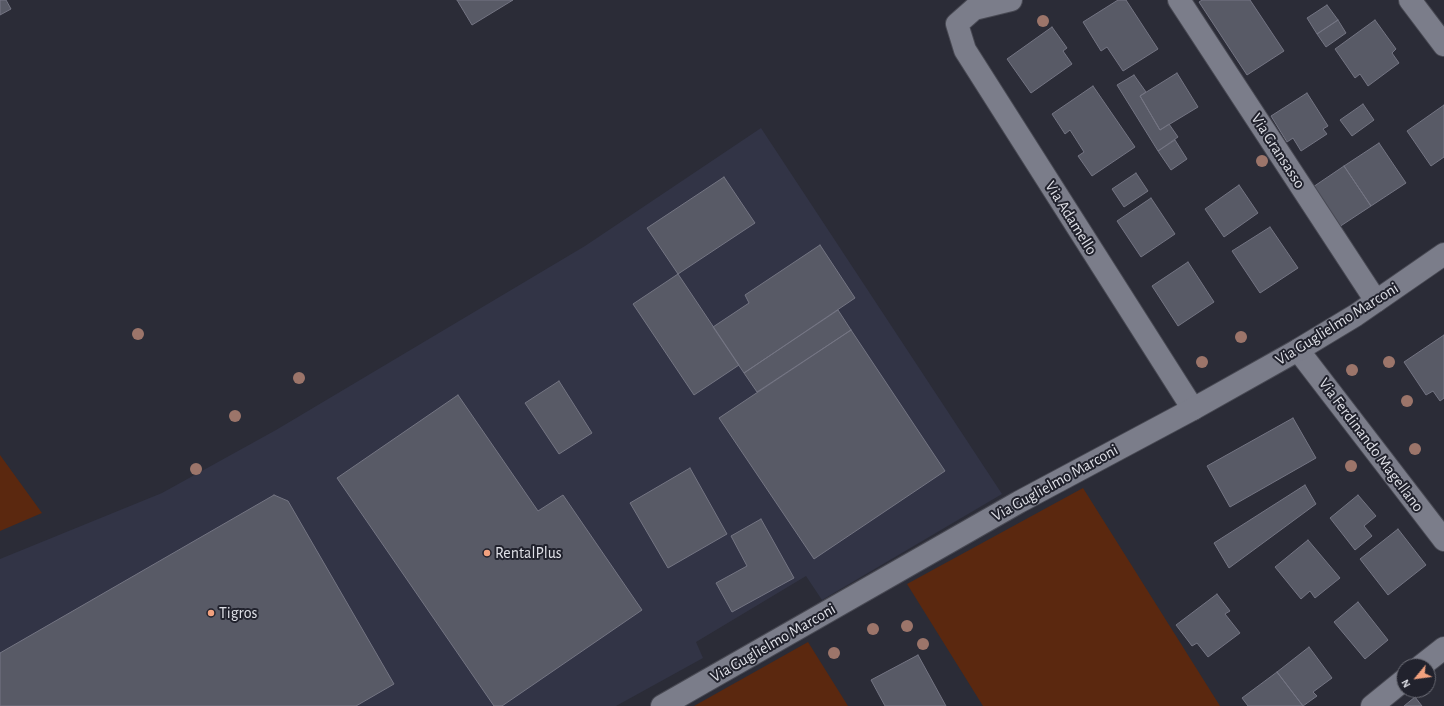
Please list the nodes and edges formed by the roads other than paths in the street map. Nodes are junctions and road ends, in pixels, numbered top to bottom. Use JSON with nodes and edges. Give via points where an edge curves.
{"nodes":[{"id":1,"x":1011,"y":0,"type":"edge"},
{"id":2,"x":1179,"y":0,"type":"edge"},
{"id":3,"x":1410,"y":0,"type":"edge"},
{"id":4,"x":1444,"y":45,"type":"edge"},
{"id":5,"x":1444,"y":254,"type":"edge"},
{"id":6,"x":1376,"y":301,"type":"junction"},
{"id":7,"x":1298,"y":350,"type":"junction"},
{"id":8,"x":1192,"y":409,"type":"junction"},
{"id":9,"x":1444,"y":540,"type":"edge"},
{"id":10,"x":1444,"y":648,"type":"edge"},
{"id":11,"x":1431,"y":658,"type":"edge"},
{"id":12,"x":1396,"y":686,"type":"edge"},
{"id":13,"x":662,"y":706,"type":"edge"},
{"id":14,"x":1372,"y":706,"type":"edge"}],
"edges":[{"from":1,"to":8,"type":"street","name":"Via Adamello","via":[[974,9],[958,24],[965,50]]},
{"from":2,"to":6,"type":"street","name":"Via Gransasso"},
{"from":3,"to":4,"type":"street"},
{"from":5,"to":6,"type":"street","name":"Via Guglielmo Marconi"},
{"from":6,"to":7,"type":"street","name":"Via Guglielmo Marconi"},
{"from":7,"to":8,"type":"street","name":"Via Guglielmo Marconi"},
{"from":7,"to":9,"type":"street","name":"Via Ferdinando Magellano"},
{"from":8,"to":13,"type":"street","name":"Via Guglielmo Marconi","via":[[1019,502]]},
{"from":10,"to":11,"type":"street"},
{"from":12,"to":14,"type":"street"}]}
